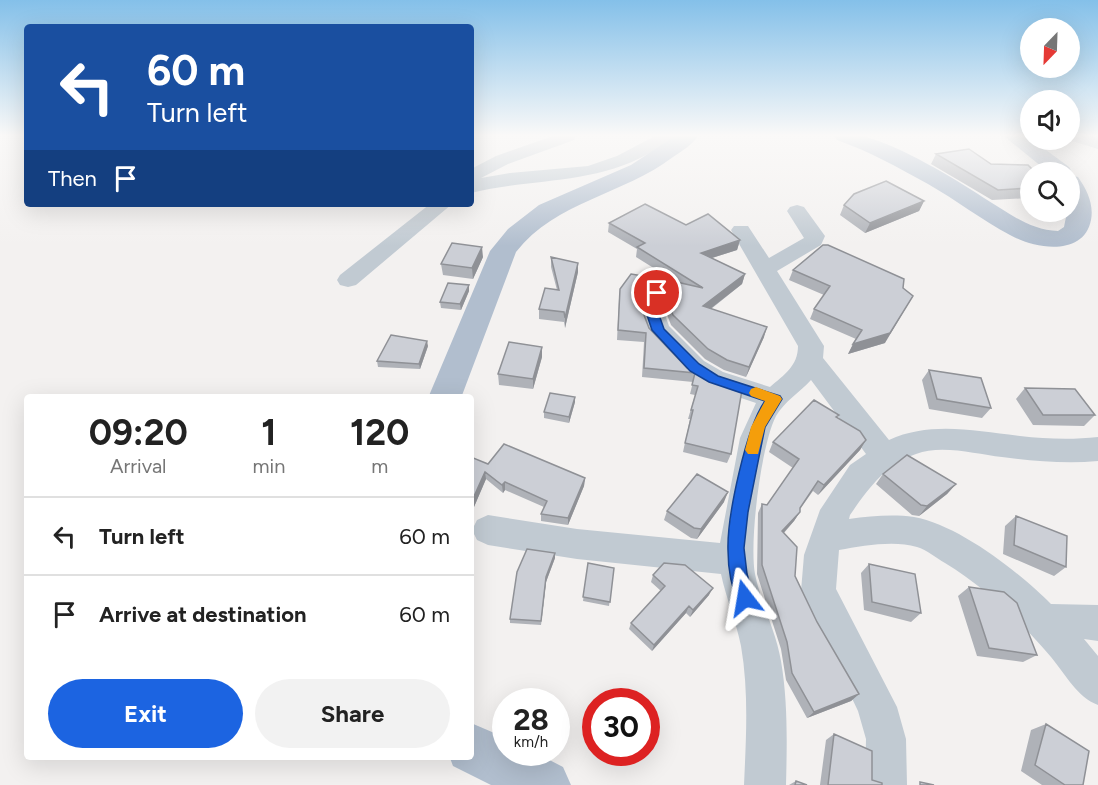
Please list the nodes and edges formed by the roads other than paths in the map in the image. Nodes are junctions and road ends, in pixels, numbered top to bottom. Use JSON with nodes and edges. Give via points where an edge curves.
{"nodes":[{"id":1,"x":578,"y":173,"type":"edge"},
{"id":2,"x":633,"y":173,"type":"edge"},
{"id":3,"x":924,"y":173,"type":"edge"},
{"id":4,"x":474,"y":186,"type":"edge"},
{"id":5,"x":438,"y":207,"type":"edge"},
{"id":6,"x":796,"y":211,"type":"dead end"},
{"id":7,"x":1078,"y":222,"type":"edge"},
{"id":8,"x":741,"y":230,"type":"dead end"},
{"id":9,"x":765,"y":269,"type":"junction"},
{"id":10,"x":348,"y":280,"type":"dead end"},
{"id":11,"x":657,"y":293,"type":"dead end"},
{"id":12,"x":811,"y":361,"type":"junction"},
{"id":13,"x":446,"y":394,"type":"edge"},
{"id":14,"x":775,"y":399,"type":"junction"},
{"id":15,"x":1098,"y":448,"type":"edge"},
{"id":16,"x":885,"y":456,"type":"junction"},
{"id":17,"x":488,"y":530,"type":"dead end"},
{"id":18,"x":827,"y":537,"type":"junction"},
{"id":19,"x":737,"y":560,"type":"junction"},
{"id":20,"x":1043,"y":622,"type":"junction"},
{"id":21,"x":1098,"y":623,"type":"edge"},
{"id":22,"x":1098,"y":686,"type":"edge"},
{"id":23,"x":474,"y":750,"type":"edge"},
{"id":24,"x":545,"y":785,"type":"edge"},
{"id":25,"x":765,"y":785,"type":"edge"},
{"id":26,"x":886,"y":785,"type":"edge"}],
"edges":[{"from":1,"to":4,"type":"street","via":[[519,177]]},
{"from":2,"to":13,"type":"main road","via":[[544,212],[512,238],[503,251]]},
{"from":3,"to":7,"type":"main road","via":[[1020,231],[1041,238],[1063,239]]},
{"from":5,"to":10,"type":"street"},
{"from":6,"to":9,"type":"street","via":[[815,236],[814,241]]},
{"from":8,"to":9,"type":"street"},
{"from":9,"to":12,"type":"street","via":[[811,346]]},
{"from":11,"to":14,"type":"street","via":[[652,312],[658,330],[695,368],[714,379]]},
{"from":12,"to":14,"type":"street"},
{"from":12,"to":16,"type":"street"},
{"from":14,"to":19,"type":"street","via":[[758,427],[740,512]]},
{"from":15,"to":16,"type":"street","via":[[1023,448],[945,439],[913,442]]},
{"from":16,"to":18,"type":"street","via":[[861,474],[836,510]]},
{"from":17,"to":19,"type":"street","via":[[577,544]]},
{"from":18,"to":20,"type":"street","via":[[875,530],[930,537],[968,558],[1018,596]]},
{"from":18,"to":26,"type":"street","via":[[818,591],[877,707],[886,739]]},
{"from":19,"to":25,"type":"street","via":[[759,644],[767,726]]},
{"from":20,"to":21,"type":"street"},
{"from":20,"to":22,"type":"street"},
{"from":23,"to":24,"type":"main road"}]}
